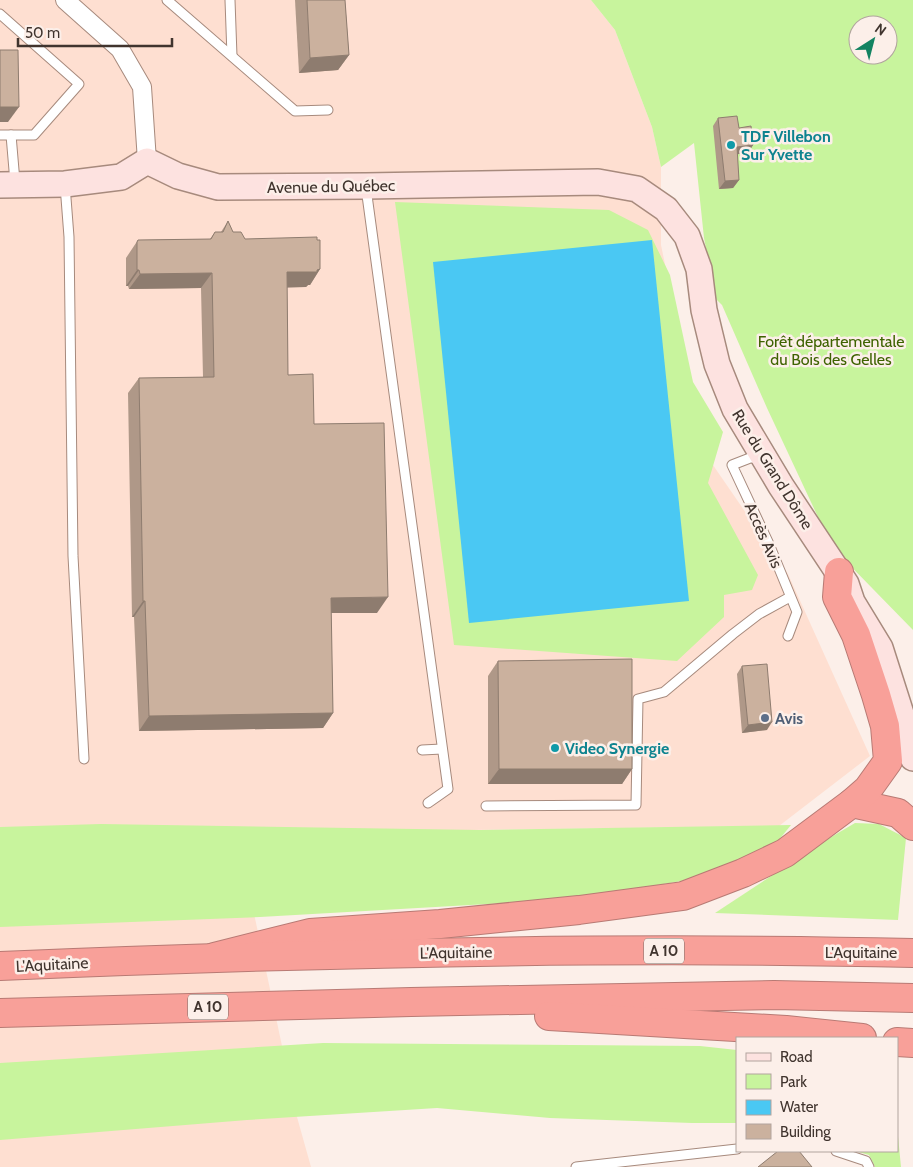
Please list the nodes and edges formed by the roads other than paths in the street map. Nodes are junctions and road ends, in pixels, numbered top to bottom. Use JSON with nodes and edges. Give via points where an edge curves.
{"nodes":[{"id":1,"x":64,"y":0,"type":"edge"},
{"id":2,"x":167,"y":0,"type":"edge"},
{"id":3,"x":230,"y":0,"type":"edge"},
{"id":4,"x":0,"y":14,"type":"edge"},
{"id":5,"x":232,"y":56,"type":"junction"},
{"id":6,"x":328,"y":110,"type":"dead end"},
{"id":7,"x":0,"y":135,"type":"edge"},
{"id":8,"x":11,"y":135,"type":"junction"},
{"id":9,"x":147,"y":161,"type":"junction"},
{"id":10,"x":65,"y":184,"type":"junction"},
{"id":11,"x":8,"y":185,"type":"edge"},
{"id":12,"x":366,"y":186,"type":"junction"},
{"id":13,"x":666,"y":209,"type":"joint"},
{"id":14,"x":763,"y":458,"type":"junction"},
{"id":15,"x":842,"y":578,"type":"junction"},
{"id":16,"x":790,"y":597,"type":"junction"},
{"id":17,"x":788,"y":636,"type":"dead end"},
{"id":18,"x":913,"y":699,"type":"edge"},
{"id":19,"x":442,"y":749,"type":"junction"},
{"id":20,"x":422,"y":750,"type":"dead end"},
{"id":21,"x":913,"y":758,"type":"edge"},
{"id":22,"x":84,"y":759,"type":"dead end"},
{"id":23,"x":428,"y":803,"type":"dead end"},
{"id":24,"x":852,"y":803,"type":"junction"},
{"id":25,"x":486,"y":806,"type":"dead end"},
{"id":26,"x":913,"y":826,"type":"edge"},
{"id":27,"x":913,"y":953,"type":"edge"},
{"id":28,"x":214,"y":957,"type":"junction"},
{"id":29,"x":0,"y":966,"type":"edge"},
{"id":30,"x":913,"y":998,"type":"edge"},
{"id":31,"x":417,"y":1002,"type":"junction"},
{"id":32,"x":0,"y":1013,"type":"edge"},
{"id":33,"x":852,"y":1037,"type":"edge"},
{"id":34,"x":898,"y":1042,"type":"edge"},
{"id":35,"x":913,"y":1044,"type":"edge"},
{"id":36,"x":736,"y":1149,"type":"edge"},
{"id":37,"x":839,"y":1152,"type":"edge"},
{"id":38,"x":576,"y":1167,"type":"edge"},
{"id":39,"x":870,"y":1167,"type":"edge"}],
"edges":[{"from":1,"to":9,"type":"street","via":[[120,50],[142,87]]},
{"from":2,"to":5,"type":"lane"},
{"from":3,"to":5,"type":"lane"},
{"from":4,"to":8,"type":"lane","via":[[79,84],[34,135]]},
{"from":5,"to":6,"type":"lane","via":[[295,111]]},
{"from":7,"to":8,"type":"lane"},
{"from":8,"to":11,"type":"lane"},
{"from":9,"to":10,"type":"street","via":[[121,177]]},
{"from":9,"to":12,"type":"street","name":"Avenue du Québec","via":[[178,176],[218,187]]},
{"from":10,"to":11,"type":"street"},
{"from":10,"to":22,"type":"lane","via":[[69,237],[73,556]]},
{"from":12,"to":13,"type":"street","name":"Avenue du Québec","via":[[598,182],[636,189]]},
{"from":12,"to":19,"type":"lane"},
{"from":13,"to":14,"type":"street","name":"Rue du Grand Dôme","via":[[687,236],[699,269],[704,310],[717,364],[735,409]]},
{"from":14,"to":15,"type":"street","name":"Rue du Grand Dôme"},
{"from":14,"to":16,"type":"lane","name":"Accès Avis","via":[[750,458],[732,465]]},
{"from":15,"to":18,"type":"street","name":"Rue du Grand Dôme","via":[[861,594],[899,661]]},
{"from":15,"to":21,"type":"street","name":"Rue du Grand Dôme","via":[[852,602],[880,648]]},
{"from":15,"to":24,"type":"highway","via":[[837,597],[856,635],[876,694],[885,726],[888,761]]},
{"from":16,"to":17,"type":"lane","name":"Accès Avis","via":[[797,612]]},
{"from":16,"to":25,"type":"lane","via":[[732,634],[664,692],[638,699],[636,805]]},
{"from":19,"to":20,"type":"lane"},
{"from":19,"to":23,"type":"lane","via":[[448,790]]},
{"from":24,"to":26,"type":"highway","via":[[898,813]]},
{"from":24,"to":28,"type":"highway","via":[[785,852],[683,896],[440,924],[310,933]]},
{"from":27,"to":28,"type":"highway","name":"L'Aquitaine","number":"A 10","via":[[584,951]]},
{"from":28,"to":29,"type":"highway","name":"L'Aquitaine","number":"A 10"},
{"from":30,"to":31,"type":"highway","number":"A 10","via":[[774,995]]},
{"from":31,"to":32,"type":"highway","number":"A 10"},
{"from":31,"to":33,"type":"highway","via":[[456,1014],[664,1022]]},
{"from":34,"to":35,"type":"highway"},
{"from":36,"to":38,"type":"lane"},
{"from":37,"to":39,"type":"lane","via":[[866,1160]]}]}
